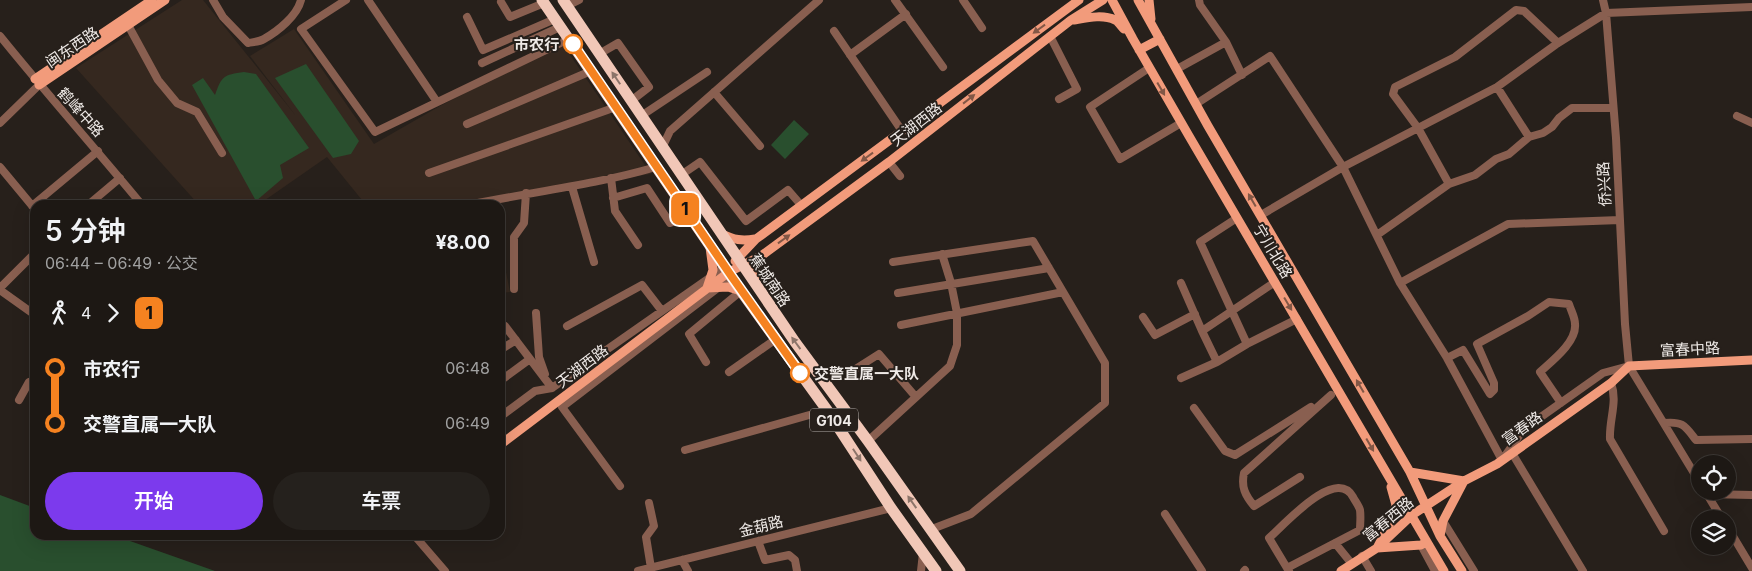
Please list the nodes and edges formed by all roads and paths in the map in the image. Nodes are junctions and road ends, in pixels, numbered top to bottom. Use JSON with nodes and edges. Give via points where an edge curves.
{"nodes":[{"id":1,"x":152,"y":0,"type":"edge"},
{"id":2,"x":165,"y":0,"type":"edge"},
{"id":3,"x":213,"y":0,"type":"edge"},
{"id":4,"x":300,"y":0,"type":"edge"},
{"id":5,"x":346,"y":0,"type":"edge"},
{"id":6,"x":368,"y":0,"type":"edge"},
{"id":7,"x":579,"y":0,"type":"edge"},
{"id":8,"x":819,"y":0,"type":"edge"},
{"id":9,"x":895,"y":0,"type":"edge"},
{"id":10,"x":963,"y":0,"type":"edge"},
{"id":11,"x":1103,"y":0,"type":"edge"},
{"id":12,"x":1112,"y":0,"type":"edge"},
{"id":13,"x":1138,"y":0,"type":"edge"},
{"id":14,"x":1149,"y":0,"type":"edge"},
{"id":15,"x":1603,"y":0,"type":"edge"},
{"id":16,"x":501,"y":2,"type":"dead end"},
{"id":17,"x":543,"y":2,"type":"edge"},
{"id":18,"x":1075,"y":2,"type":"edge"},
{"id":19,"x":565,"y":3,"type":"edge"},
{"id":20,"x":1199,"y":3,"type":"edge"},
{"id":21,"x":1752,"y":7,"type":"edge"},
{"id":22,"x":1606,"y":13,"type":"junction"},
{"id":23,"x":906,"y":14,"type":"junction"},
{"id":24,"x":467,"y":17,"type":"dead end"},
{"id":25,"x":1055,"y":17,"type":"junction"},
{"id":26,"x":1071,"y":20,"type":"junction"},
{"id":27,"x":558,"y":23,"type":"junction"},
{"id":28,"x":128,"y":25,"type":"junction"},
{"id":29,"x":1152,"y":26,"type":"junction"},
{"id":30,"x":1062,"y":27,"type":"junction"},
{"id":31,"x":982,"y":28,"type":"dead end"},
{"id":32,"x":834,"y":31,"type":"dead end"},
{"id":33,"x":0,"y":36,"type":"edge"},
{"id":34,"x":1050,"y":36,"type":"junction"},
{"id":35,"x":569,"y":39,"type":"junction"},
{"id":36,"x":1133,"y":39,"type":"junction"},
{"id":37,"x":1160,"y":39,"type":"junction"},
{"id":38,"x":1226,"y":42,"type":"junction"},
{"id":39,"x":1558,"y":42,"type":"junction"},
{"id":40,"x":1139,"y":50,"type":"junction"},
{"id":41,"x":599,"y":54,"type":"junction"},
{"id":42,"x":850,"y":55,"type":"junction"},
{"id":43,"x":482,"y":62,"type":"dead end"},
{"id":44,"x":943,"y":67,"type":"dead end"},
{"id":45,"x":1149,"y":68,"type":"junction"},
{"id":46,"x":1177,"y":69,"type":"junction"},
{"id":47,"x":591,"y":71,"type":"junction"},
{"id":48,"x":707,"y":72,"type":"dead end"},
{"id":49,"x":1242,"y":75,"type":"junction"},
{"id":50,"x":37,"y":82,"type":"junction"},
{"id":51,"x":1497,"y":87,"type":"junction"},
{"id":52,"x":714,"y":92,"type":"junction"},
{"id":53,"x":1059,"y":98,"type":"dead end"},
{"id":54,"x":631,"y":101,"type":"junction"},
{"id":55,"x":437,"y":102,"type":"junction"},
{"id":56,"x":1196,"y":104,"type":"junction"},
{"id":57,"x":616,"y":108,"type":"junction"},
{"id":58,"x":1613,"y":108,"type":"junction"},
{"id":59,"x":641,"y":116,"type":"junction"},
{"id":60,"x":1737,"y":116,"type":"dead end"},
{"id":61,"x":0,"y":123,"type":"edge"},
{"id":62,"x":1181,"y":123,"type":"junction"},
{"id":63,"x":1752,"y":123,"type":"edge"},
{"id":64,"x":467,"y":124,"type":"dead end"},
{"id":65,"x":1418,"y":128,"type":"junction"},
{"id":66,"x":902,"y":131,"type":"junction"},
{"id":67,"x":1529,"y":137,"type":"junction"},
{"id":68,"x":760,"y":146,"type":"dead end"},
{"id":69,"x":662,"y":148,"type":"junction"},
{"id":70,"x":98,"y":151,"type":"junction"},
{"id":71,"x":222,"y":153,"type":"dead end"},
{"id":72,"x":889,"y":162,"type":"junction"},
{"id":73,"x":0,"y":167,"type":"edge"},
{"id":74,"x":656,"y":167,"type":"junction"},
{"id":75,"x":1343,"y":167,"type":"junction"},
{"id":76,"x":429,"y":173,"type":"dead end"},
{"id":77,"x":681,"y":175,"type":"junction"},
{"id":78,"x":900,"y":176,"type":"dead end"},
{"id":79,"x":120,"y":178,"type":"junction"},
{"id":80,"x":611,"y":178,"type":"junction"},
{"id":81,"x":1449,"y":184,"type":"junction"},
{"id":82,"x":572,"y":187,"type":"junction"},
{"id":83,"x":526,"y":193,"type":"junction"},
{"id":84,"x":613,"y":198,"type":"junction"},
{"id":85,"x":42,"y":200,"type":"edge"},
{"id":86,"x":94,"y":200,"type":"edge"},
{"id":87,"x":138,"y":200,"type":"edge"},
{"id":88,"x":492,"y":200,"type":"edge"},
{"id":89,"x":30,"y":202,"type":"edge"},
{"id":90,"x":800,"y":206,"type":"junction"},
{"id":91,"x":690,"y":216,"type":"junction"},
{"id":92,"x":1261,"y":216,"type":"junction"},
{"id":93,"x":1237,"y":218,"type":"junction"},
{"id":94,"x":1620,"y":220,"type":"junction"},
{"id":95,"x":719,"y":232,"type":"junction"},
{"id":96,"x":1378,"y":235,"type":"junction"},
{"id":97,"x":756,"y":239,"type":"junction"},
{"id":98,"x":708,"y":243,"type":"junction"},
{"id":99,"x":638,"y":245,"type":"dead end"},
{"id":100,"x":942,"y":254,"type":"junction"},
{"id":101,"x":761,"y":256,"type":"junction"},
{"id":102,"x":30,"y":258,"type":"edge"},
{"id":103,"x":740,"y":261,"type":"junction"},
{"id":104,"x":594,"y":262,"type":"dead end"},
{"id":105,"x":893,"y":262,"type":"dead end"},
{"id":106,"x":1049,"y":268,"type":"junction"},
{"id":107,"x":728,"y":272,"type":"junction"},
{"id":108,"x":711,"y":276,"type":"junction"},
{"id":109,"x":1275,"y":282,"type":"junction"},
{"id":110,"x":951,"y":283,"type":"junction"},
{"id":111,"x":1181,"y":283,"type":"dead end"},
{"id":112,"x":1400,"y":283,"type":"junction"},
{"id":113,"x":718,"y":287,"type":"junction"},
{"id":114,"x":707,"y":288,"type":"junction"},
{"id":115,"x":0,"y":289,"type":"edge"},
{"id":116,"x":514,"y":289,"type":"dead end"},
{"id":117,"x":759,"y":290,"type":"junction"},
{"id":118,"x":741,"y":291,"type":"junction"},
{"id":119,"x":1063,"y":292,"type":"junction"},
{"id":120,"x":898,"y":293,"type":"dead end"},
{"id":121,"x":30,"y":311,"type":"edge"},
{"id":122,"x":662,"y":311,"type":"junction"},
{"id":123,"x":1232,"y":312,"type":"junction"},
{"id":124,"x":536,"y":313,"type":"dead end"},
{"id":125,"x":957,"y":313,"type":"junction"},
{"id":126,"x":1195,"y":314,"type":"junction"},
{"id":127,"x":1143,"y":317,"type":"dead end"},
{"id":128,"x":1297,"y":319,"type":"junction"},
{"id":129,"x":901,"y":325,"type":"dead end"},
{"id":130,"x":506,"y":326,"type":"dead end"},
{"id":131,"x":567,"y":326,"type":"dead end"},
{"id":132,"x":1202,"y":331,"type":"junction"},
{"id":133,"x":776,"y":338,"type":"junction"},
{"id":134,"x":516,"y":340,"type":"junction"},
{"id":135,"x":1247,"y":344,"type":"junction"},
{"id":136,"x":505,"y":347,"type":"edge"},
{"id":137,"x":1447,"y":358,"type":"junction"},
{"id":138,"x":530,"y":359,"type":"junction"},
{"id":139,"x":1752,"y":360,"type":"edge"},
{"id":140,"x":706,"y":362,"type":"dead end"},
{"id":141,"x":1217,"y":362,"type":"junction"},
{"id":142,"x":1629,"y":366,"type":"junction"},
{"id":143,"x":857,"y":368,"type":"dead end"},
{"id":144,"x":729,"y":372,"type":"dead end"},
{"id":145,"x":505,"y":378,"type":"edge"},
{"id":146,"x":1181,"y":378,"type":"dead end"},
{"id":147,"x":30,"y":382,"type":"edge"},
{"id":148,"x":1611,"y":382,"type":"junction"},
{"id":149,"x":550,"y":385,"type":"junction"},
{"id":150,"x":1334,"y":392,"type":"junction"},
{"id":151,"x":915,"y":396,"type":"junction"},
{"id":152,"x":19,"y":400,"type":"dead end"},
{"id":153,"x":1561,"y":403,"type":"junction"},
{"id":154,"x":1194,"y":408,"type":"dead end"},
{"id":155,"x":827,"y":410,"type":"junction"},
{"id":156,"x":505,"y":413,"type":"edge"},
{"id":157,"x":1664,"y":423,"type":"junction"},
{"id":158,"x":1752,"y":439,"type":"edge"},
{"id":159,"x":868,"y":440,"type":"junction"},
{"id":160,"x":505,"y":441,"type":"edge"},
{"id":161,"x":686,"y":450,"type":"dead end"},
{"id":162,"x":1512,"y":453,"type":"junction"},
{"id":163,"x":1502,"y":460,"type":"junction"},
{"id":164,"x":1691,"y":468,"type":"edge"},
{"id":165,"x":1410,"y":472,"type":"junction"},
{"id":166,"x":1300,"y":477,"type":"dead end"},
{"id":167,"x":1389,"y":477,"type":"junction"},
{"id":168,"x":1464,"y":481,"type":"junction"},
{"id":169,"x":620,"y":486,"type":"dead end"},
{"id":170,"x":1736,"y":495,"type":"edge"},
{"id":171,"x":1752,"y":496,"type":"edge"},
{"id":172,"x":649,"y":503,"type":"dead end"},
{"id":173,"x":1427,"y":505,"type":"junction"},
{"id":174,"x":891,"y":508,"type":"junction"},
{"id":175,"x":1164,"y":514,"type":"dead end"},
{"id":176,"x":1412,"y":515,"type":"junction"},
{"id":177,"x":1443,"y":521,"type":"junction"},
{"id":178,"x":932,"y":529,"type":"junction"},
{"id":179,"x":1664,"y":531,"type":"dead end"},
{"id":180,"x":1440,"y":536,"type":"junction"},
{"id":181,"x":418,"y":540,"type":"edge"},
{"id":182,"x":758,"y":541,"type":"junction"},
{"id":183,"x":1736,"y":541,"type":"edge"},
{"id":184,"x":1335,"y":543,"type":"junction"},
{"id":185,"x":1423,"y":543,"type":"junction"},
{"id":186,"x":1377,"y":548,"type":"junction"},
{"id":187,"x":923,"y":553,"type":"junction"},
{"id":188,"x":1362,"y":556,"type":"junction"},
{"id":189,"x":682,"y":560,"type":"junction"},
{"id":190,"x":1352,"y":564,"type":"junction"},
{"id":191,"x":1752,"y":568,"type":"edge"},
{"id":192,"x":1288,"y":569,"type":"edge"},
{"id":193,"x":650,"y":570,"type":"edge"},
{"id":194,"x":445,"y":571,"type":"edge"},
{"id":195,"x":638,"y":571,"type":"edge"},
{"id":196,"x":688,"y":571,"type":"edge"},
{"id":197,"x":797,"y":571,"type":"edge"},
{"id":198,"x":921,"y":571,"type":"edge"},
{"id":199,"x":936,"y":571,"type":"edge"},
{"id":200,"x":960,"y":571,"type":"edge"},
{"id":201,"x":1202,"y":571,"type":"edge"},
{"id":202,"x":1341,"y":571,"type":"edge"},
{"id":203,"x":1372,"y":571,"type":"edge"},
{"id":204,"x":1435,"y":571,"type":"edge"},
{"id":205,"x":1444,"y":571,"type":"edge"},
{"id":206,"x":1462,"y":571,"type":"edge"},
{"id":207,"x":1474,"y":571,"type":"edge"},
{"id":208,"x":1583,"y":571,"type":"edge"}],
"edges":[{"from":1,"to":50,"type":"main road","name":"闽东西路"},
{"from":2,"to":28,"type":"main road","name":"闽东西路"},
{"from":3,"to":4,"type":"street","via":[[223,17],[248,44],[262,40],[284,24],[298,9]]},
{"from":5,"to":55,"type":"street","via":[[301,29],[375,132]]},
{"from":6,"to":55,"type":"street"},
{"from":7,"to":19,"type":"street"},
{"from":8,"to":52,"type":"street"},
{"from":9,"to":23,"type":"street"},
{"from":10,"to":31,"type":"street"},
{"from":11,"to":26,"type":"main road","name":"天湖西路"},
{"from":12,"to":36,"type":"main road","name":"宁川北路"},
{"from":13,"to":29,"type":"main road","name":"宁川北路"},
{"from":14,"to":29,"type":"main road"},
{"from":15,"to":22,"type":"street","name":"侨兴路"},
{"from":16,"to":17,"type":"street","via":[[510,17]]},
{"from":17,"to":27,"type":"highway","name":"蕉城南路","number":"G104"},
{"from":18,"to":25,"type":"main road","name":"天湖西路"},
{"from":19,"to":41,"type":"highway","name":"蕉城南路","number":"G104"},
{"from":20,"to":38,"type":"street"},
{"from":21,"to":22,"type":"street"},
{"from":22,"to":39,"type":"street"},
{"from":22,"to":58,"type":"street","name":"侨兴路"},
{"from":23,"to":42,"type":"street"},
{"from":23,"to":44,"type":"street"},
{"from":24,"to":27,"type":"street","via":[[483,50]]},
{"from":25,"to":30,"type":"main road"},
{"from":25,"to":66,"type":"main road","name":"天湖西路","one_way":true},
{"from":26,"to":30,"type":"main road","name":"天湖西路"},
{"from":26,"to":36,"type":"main road","via":[[1096,17],[1116,20]]},
{"from":27,"to":35,"type":"highway","name":"蕉城南路","number":"G104"},
{"from":27,"to":43,"type":"street"},
{"from":28,"to":50,"type":"main road","name":"闽东西路"},
{"from":28,"to":71,"type":"street","via":[[158,80],[177,103],[197,112]]},
{"from":29,"to":37,"type":"main road","name":"宁川北路"},
{"from":30,"to":34,"type":"main road","name":"天湖西路"},
{"from":32,"to":42,"type":"street"},
{"from":33,"to":50,"type":"street","name":"鹤峰中路"},
{"from":34,"to":53,"type":"street","via":[[1077,89]]},
{"from":72,"to":34,"type":"main road","name":"天湖西路","one_way":true},
{"from":35,"to":47,"type":"highway","name":"蕉城南路","number":"G104"},
{"from":35,"to":55,"type":"street"},
{"from":36,"to":40,"type":"main road","name":"宁川北路"},
{"from":37,"to":40,"type":"main road"},
{"from":37,"to":46,"type":"main road","name":"宁川北路"},
{"from":38,"to":46,"type":"street"},
{"from":38,"to":49,"type":"street"},
{"from":39,"to":51,"type":"street"},
{"from":39,"to":65,"type":"street","via":[[1524,11],[1516,10],[1456,57],[1395,87],[1393,94]]},
{"from":40,"to":45,"type":"main road","name":"宁川北路"},
{"from":54,"to":41,"type":"highway","name":"蕉城南路","number":"G104","one_way":true},
{"from":41,"to":54,"type":"street","via":[[618,43],[649,87]]},
{"from":42,"to":66,"type":"street"},
{"from":45,"to":62,"type":"main road","name":"宁川北路","one_way":true},
{"from":45,"to":62,"type":"street","via":[[1090,107],[1120,158]]},
{"from":46,"to":56,"type":"main road","name":"宁川北路"},
{"from":47,"to":57,"type":"highway","name":"蕉城南路","number":"G104"},
{"from":47,"to":64,"type":"street"},
{"from":48,"to":59,"type":"street"},
{"from":49,"to":56,"type":"street"},
{"from":49,"to":75,"type":"street","via":[[1270,56]]},
{"from":50,"to":61,"type":"street","name":"闽东西路"},
{"from":50,"to":70,"type":"street","name":"鹤峰中路"},
{"from":51,"to":65,"type":"street"},
{"from":51,"to":67,"type":"street"},
{"from":52,"to":68,"type":"street"},
{"from":52,"to":69,"type":"street","via":[[670,131]]},
{"from":54,"to":59,"type":"highway","name":"蕉城南路","number":"G104"},
{"from":92,"to":56,"type":"main road","name":"宁川北路","one_way":true},
{"from":57,"to":74,"type":"highway","name":"蕉城南路","number":"G104"},
{"from":57,"to":76,"type":"street"},
{"from":58,"to":67,"type":"street","via":[[1572,108],[1552,127]]},
{"from":58,"to":94,"type":"street","name":"侨兴路"},
{"from":59,"to":69,"type":"highway","name":"蕉城南路","number":"G104"},
{"from":60,"to":63,"type":"street"},
{"from":62,"to":93,"type":"main road","name":"宁川北路"},
{"from":65,"to":75,"type":"street"},
{"from":65,"to":81,"type":"street"},
{"from":66,"to":90,"type":"main road","name":"天湖西路","one_way":true},
{"from":67,"to":81,"type":"street","via":[[1475,175]]},
{"from":69,"to":77,"type":"highway","name":"蕉城南路","number":"G104"},
{"from":70,"to":79,"type":"street","name":"鹤峰中路"},
{"from":70,"to":85,"type":"street"},
{"from":72,"to":78,"type":"street"},
{"from":101,"to":72,"type":"main road","name":"天湖西路","one_way":true},
{"from":73,"to":89,"type":"street"},
{"from":74,"to":80,"type":"street"},
{"from":74,"to":91,"type":"highway","name":"蕉城南路","number":"G104"},
{"from":75,"to":92,"type":"street"},
{"from":75,"to":96,"type":"street"},
{"from":77,"to":90,"type":"street","via":[[700,162],[746,221],[788,190]]},
{"from":77,"to":95,"type":"highway","name":"蕉城南路","number":"G104"},
{"from":79,"to":86,"type":"street"},
{"from":79,"to":87,"type":"street","name":"鹤峰中路"},
{"from":80,"to":82,"type":"street"},
{"from":80,"to":84,"type":"street"},
{"from":81,"to":96,"type":"street"},
{"from":82,"to":83,"type":"street"},
{"from":82,"to":104,"type":"street"},
{"from":83,"to":88,"type":"street"},
{"from":83,"to":116,"type":"street","via":[[524,223],[514,237]]},
{"from":84,"to":91,"type":"street","via":[[647,188],[670,223]]},
{"from":84,"to":99,"type":"street","via":[[615,211]]},
{"from":90,"to":97,"type":"main road","name":"天湖西路"},
{"from":91,"to":98,"type":"highway","name":"蕉城南路","number":"G104"},
{"from":165,"to":92,"type":"main road","name":"宁川北路","one_way":true},
{"from":93,"to":109,"type":"main road","name":"宁川北路"},
{"from":93,"to":123,"type":"street","via":[[1200,242]]},
{"from":94,"to":112,"type":"street","via":[[1508,224]]},
{"from":94,"to":142,"type":"street","name":"侨兴路"},
{"from":95,"to":97,"type":"main road","via":[[733,240]]},
{"from":95,"to":103,"type":"highway","name":"蕉城南路","number":"G104"},
{"from":96,"to":112,"type":"street"},
{"from":97,"to":103,"type":"main road","name":"天湖西路"},
{"from":98,"to":107,"type":"highway","name":"蕉城南路","number":"G104"},
{"from":98,"to":108,"type":"main road","via":[[712,258]]},
{"from":100,"to":105,"type":"street"},
{"from":100,"to":106,"type":"street","via":[[1033,241]]},
{"from":100,"to":110,"type":"street"},
{"from":101,"to":103,"type":"main road","name":"天湖西路"},
{"from":101,"to":117,"type":"main road","via":[[755,265],[754,275]]},
{"from":102,"to":115,"type":"street"},
{"from":103,"to":107,"type":"main road"},
{"from":103,"to":117,"type":"highway","name":"蕉城南路","number":"G104"},
{"from":106,"to":110,"type":"street"},
{"from":106,"to":119,"type":"street"},
{"from":107,"to":108,"type":"street"},
{"from":107,"to":113,"type":"street"},
{"from":107,"to":114,"type":"main road","name":"天湖西路"},
{"from":107,"to":118,"type":"highway","name":"蕉城南路","number":"G104"},
{"from":108,"to":114,"type":"main road"},
{"from":108,"to":122,"type":"street"},
{"from":109,"to":123,"type":"street"},
{"from":109,"to":128,"type":"main road","name":"宁川北路","one_way":true},
{"from":110,"to":120,"type":"street"},
{"from":110,"to":125,"type":"street"},
{"from":111,"to":126,"type":"street"},
{"from":112,"to":137,"type":"street"},
{"from":113,"to":114,"type":"main road"},
{"from":113,"to":118,"type":"main road"},
{"from":113,"to":169,"type":"street","via":[[562,407]]},
{"from":114,"to":160,"type":"main road","name":"天湖西路"},
{"from":115,"to":121,"type":"street"},
{"from":159,"to":117,"type":"highway","name":"蕉城南路","number":"G104","one_way":true},
{"from":118,"to":133,"type":"highway","name":"蕉城南路","number":"G104"},
{"from":118,"to":140,"type":"street","via":[[689,334]]},
{"from":119,"to":125,"type":"street"},
{"from":119,"to":178,"type":"street","via":[[1105,363],[1105,404],[971,514]]},
{"from":122,"to":131,"type":"street","via":[[642,286]]},
{"from":122,"to":149,"type":"street"},
{"from":123,"to":132,"type":"street"},
{"from":123,"to":135,"type":"street"},
{"from":124,"to":149,"type":"street","via":[[539,357]]},
{"from":125,"to":129,"type":"street"},
{"from":125,"to":151,"type":"street","via":[[957,346],[950,366]]},
{"from":126,"to":127,"type":"street","via":[[1155,335]]},
{"from":126,"to":132,"type":"street"},
{"from":128,"to":135,"type":"street"},
{"from":128,"to":150,"type":"main road","name":"宁川北路"},
{"from":130,"to":134,"type":"street"},
{"from":132,"to":141,"type":"street"},
{"from":133,"to":144,"type":"street"},
{"from":133,"to":155,"type":"highway","name":"蕉城南路","number":"G104"},
{"from":134,"to":136,"type":"street"},
{"from":134,"to":138,"type":"street"},
{"from":135,"to":141,"type":"street"},
{"from":137,"to":153,"type":"street","via":[[1462,350],[1490,394],[1494,383],[1477,344],[1549,302],[1568,304],[1576,326],[1572,336],[1564,350],[1540,372]]},
{"from":137,"to":163,"type":"street"},
{"from":138,"to":145,"type":"street"},
{"from":138,"to":149,"type":"street"},
{"from":139,"to":142,"type":"main road","name":"富春中路"},
{"from":141,"to":146,"type":"street"},
{"from":142,"to":148,"type":"main road","name":"富春路"},
{"from":142,"to":153,"type":"street","via":[[1603,373]]},
{"from":142,"to":157,"type":"street"},
{"from":143,"to":151,"type":"street","via":[[879,354]]},
{"from":147,"to":152,"type":"street"},
{"from":148,"to":162,"type":"main road","name":"富春路"},
{"from":148,"to":179,"type":"street","via":[[1614,408],[1609,425],[1610,439]]},
{"from":149,"to":156,"type":"street","via":[[535,391]]},
{"from":150,"to":154,"type":"street","via":[[1235,455],[1225,452]]},
{"from":150,"to":166,"type":"street","via":[[1244,473],[1242,483],[1254,506]]},
{"from":150,"to":167,"type":"main road","name":"宁川北路","one_way":true},
{"from":151,"to":159,"type":"street"},
{"from":153,"to":163,"type":"street","via":[[1524,429]]},
{"from":155,"to":161,"type":"street"},
{"from":155,"to":174,"type":"highway","name":"蕉城南路","number":"G104","one_way":true},
{"from":157,"to":158,"type":"street","via":[[1676,422],[1685,426],[1696,440]]},
{"from":157,"to":164,"type":"street"},
{"from":178,"to":159,"type":"highway","name":"蕉城南路","number":"G104","one_way":true},
{"from":162,"to":163,"type":"main road","name":"富春路"},
{"from":162,"to":208,"type":"street"},
{"from":163,"to":168,"type":"main road","name":"富春路"},
{"from":165,"to":168,"type":"main road"},
{"from":165,"to":173,"type":"main road","name":"宁川北路"},
{"from":167,"to":176,"type":"main road","name":"宁川北路"},
{"from":167,"to":186,"type":"main road","via":[[1396,505]]},
{"from":168,"to":173,"type":"main road","name":"富春路"},
{"from":168,"to":177,"type":"main road"},
{"from":170,"to":171,"type":"street"},
{"from":172,"to":193,"type":"street","via":[[654,526],[646,537]]},
{"from":173,"to":176,"type":"main road","name":"富春西路"},
{"from":173,"to":180,"type":"main road","name":"宁川北路"},
{"from":174,"to":182,"type":"street","name":"金葫路"},
{"from":174,"to":187,"type":"highway","name":"蕉城南路","number":"G104"},
{"from":175,"to":201,"type":"street"},
{"from":176,"to":185,"type":"main road","name":"宁川北路"},
{"from":176,"to":186,"type":"main road","name":"富春西路"},
{"from":177,"to":180,"type":"main road"},
{"from":177,"to":207,"type":"street"},
{"from":178,"to":200,"type":"highway","name":"蕉城南路","number":"G104"},
{"from":180,"to":206,"type":"main road","name":"宁川北路"},
{"from":181,"to":194,"type":"street"},
{"from":182,"to":189,"type":"street","name":"金葫路"},
{"from":182,"to":197,"type":"street","via":[[765,560],[789,555],[795,560]]},
{"from":183,"to":191,"type":"street"},
{"from":184,"to":190,"type":"street"},
{"from":184,"to":192,"type":"street"},
{"from":184,"to":192,"type":"street","via":[[1360,530],[1360,509],[1351,493],[1342,487],[1316,496],[1269,538]]},
{"from":185,"to":186,"type":"main road"},
{"from":185,"to":204,"type":"street"},
{"from":185,"to":205,"type":"main road","name":"宁川北路"},
{"from":186,"to":188,"type":"main road","name":"富春西路"},
{"from":187,"to":198,"type":"street"},
{"from":187,"to":199,"type":"highway","name":"蕉城南路","number":"G104"},
{"from":188,"to":190,"type":"main road","name":"富春西路"},
{"from":188,"to":203,"type":"street"},
{"from":189,"to":193,"type":"street","name":"金葫路"},
{"from":189,"to":196,"type":"street"},
{"from":190,"to":202,"type":"main road","name":"富春西路"},
{"from":193,"to":195,"type":"street","name":"金葫路"}]}
